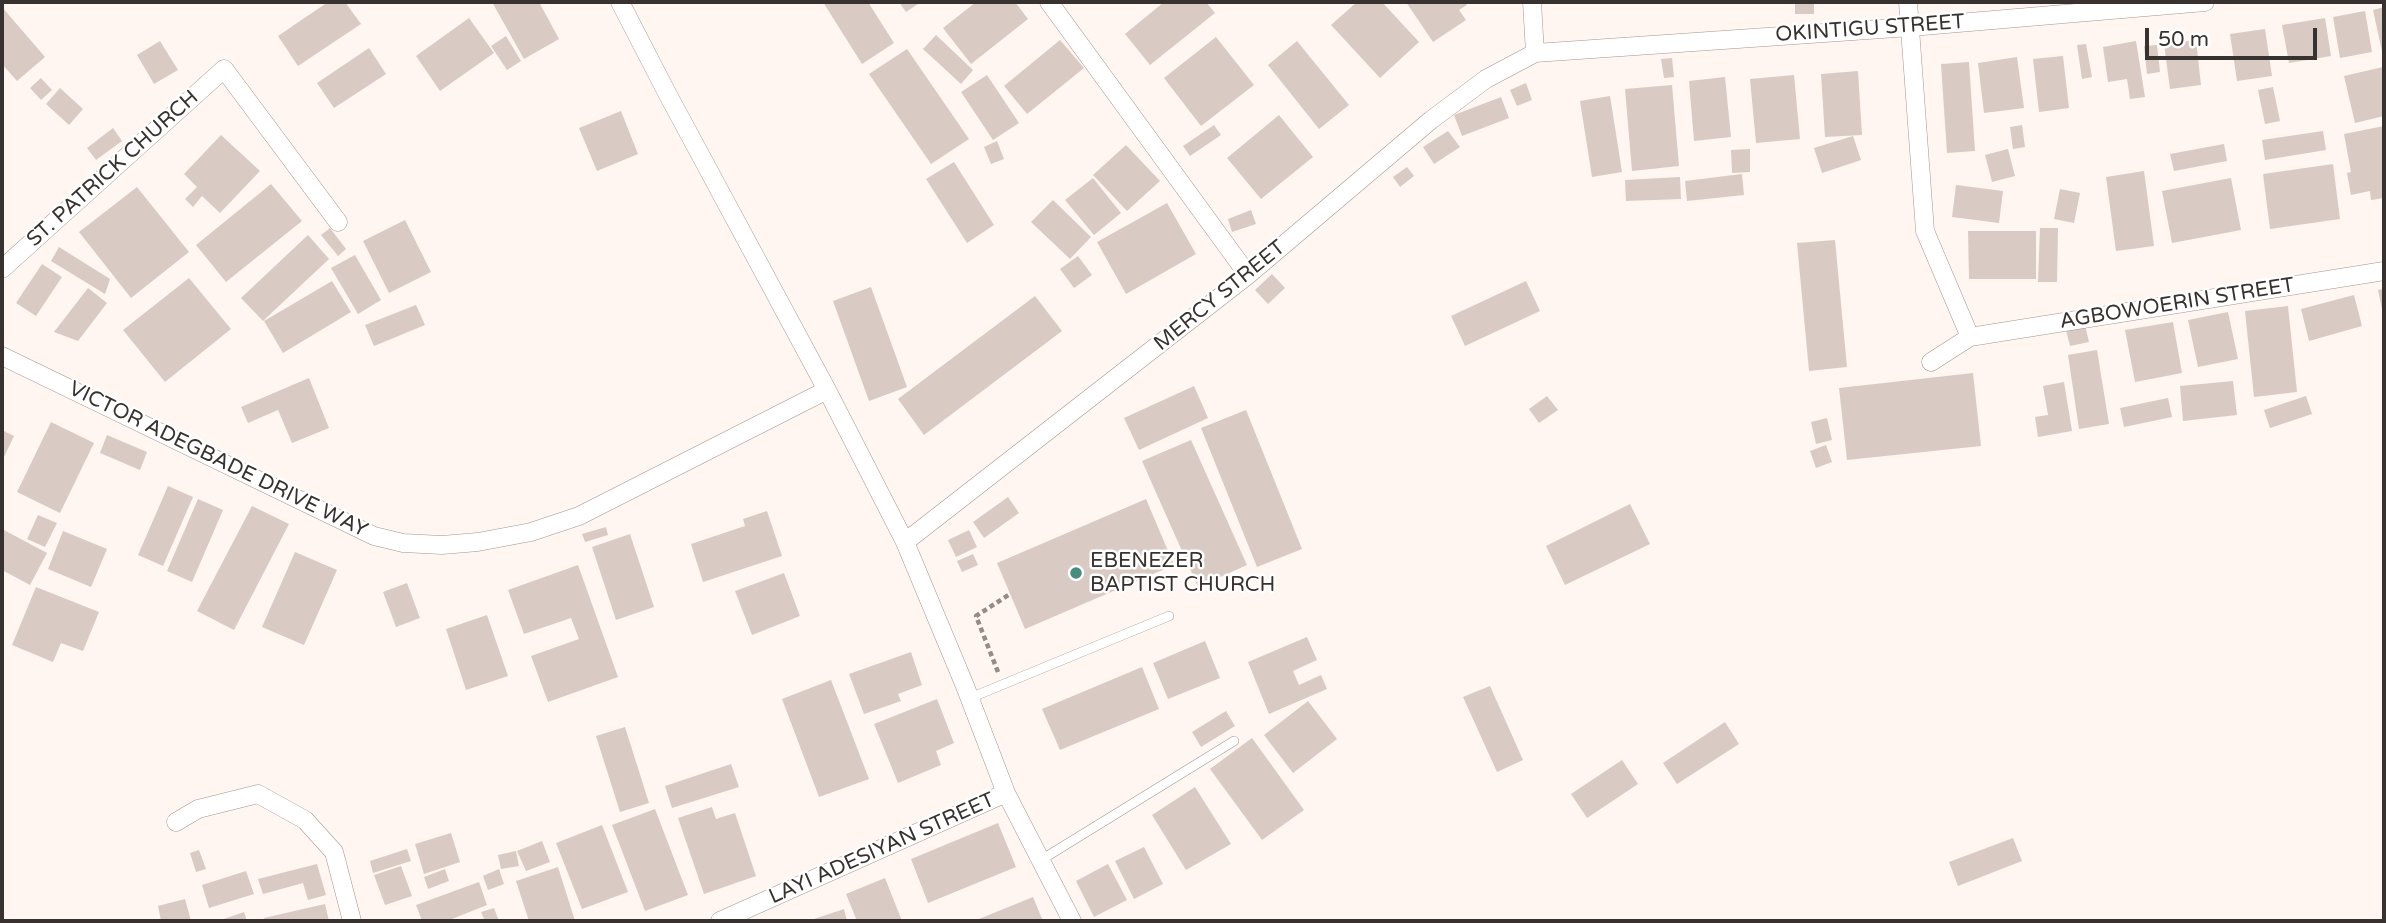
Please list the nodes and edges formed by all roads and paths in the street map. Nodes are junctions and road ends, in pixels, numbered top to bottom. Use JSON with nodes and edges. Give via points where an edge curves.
{"nodes":[{"id":1,"x":620,"y":2,"type":"edge"},
{"id":2,"x":1049,"y":2,"type":"edge"},
{"id":3,"x":1532,"y":2,"type":"edge"},
{"id":4,"x":1908,"y":2,"type":"edge"},
{"id":5,"x":2206,"y":2,"type":"edge"},
{"id":6,"x":1911,"y":27,"type":"junction"},
{"id":7,"x":1535,"y":52,"type":"junction"},
{"id":8,"x":338,"y":222,"type":"dead end"},
{"id":9,"x":2,"y":270,"type":"edge"},
{"id":10,"x":2384,"y":271,"type":"edge"},
{"id":11,"x":1248,"y":275,"type":"junction"},
{"id":12,"x":1970,"y":337,"type":"junction"},
{"id":13,"x":2,"y":356,"type":"edge"},
{"id":14,"x":1931,"y":362,"type":"dead end"},
{"id":15,"x":827,"y":390,"type":"junction"},
{"id":16,"x":905,"y":542,"type":"junction"},
{"id":17,"x":1010,"y":594,"type":"dead end"},
{"id":18,"x":1169,"y":616,"type":"dead end"},
{"id":19,"x":968,"y":692,"type":"junction"},
{"id":20,"x":1234,"y":741,"type":"dead end"},
{"id":21,"x":1006,"y":793,"type":"junction"},
{"id":22,"x":176,"y":822,"type":"dead end"},
{"id":23,"x":1041,"y":860,"type":"junction"},
{"id":24,"x":352,"y":921,"type":"edge"},
{"id":25,"x":720,"y":921,"type":"edge"},
{"id":26,"x":1072,"y":921,"type":"edge"}],
"edges":[{"from":1,"to":15,"type":"street"},
{"from":2,"to":11,"type":"street"},
{"from":3,"to":7,"type":"street"},
{"from":4,"to":6,"type":"street"},
{"from":5,"to":6,"type":"street","name":"OKINTIGU STREET"},
{"from":6,"to":7,"type":"street","name":"OKINTIGU STREET"},
{"from":6,"to":12,"type":"street","via":[[1925,231]]},
{"from":7,"to":11,"type":"street","name":"MERCY STREET","via":[[1486,79],[1431,120]]},
{"from":8,"to":9,"type":"street","name":"ST. PATRICK CHURCH","via":[[224,69]]},
{"from":10,"to":12,"type":"street","name":"AGBOWOERIN STREET"},
{"from":11,"to":16,"type":"street","name":"MERCY STREET"},
{"from":12,"to":14,"type":"street"},
{"from":13,"to":15,"type":"street","name":"VICTOR ADEGBADE DRIVE WAY","via":[[374,536],[442,545],[531,532],[579,516]]},
{"from":15,"to":16,"type":"street"},
{"from":16,"to":19,"type":"street"},
{"from":17,"to":19,"type":"path","via":[[976,616],[998,672]]},
{"from":18,"to":19,"type":"lane"},
{"from":19,"to":21,"type":"street"},
{"from":20,"to":23,"type":"lane"},
{"from":21,"to":23,"type":"street"},
{"from":21,"to":25,"type":"street","name":"LAYI ADESIYAN STREET"},
{"from":22,"to":24,"type":"street","via":[[198,809],[258,794],[304,820],[334,852]]},
{"from":23,"to":26,"type":"street"}]}
